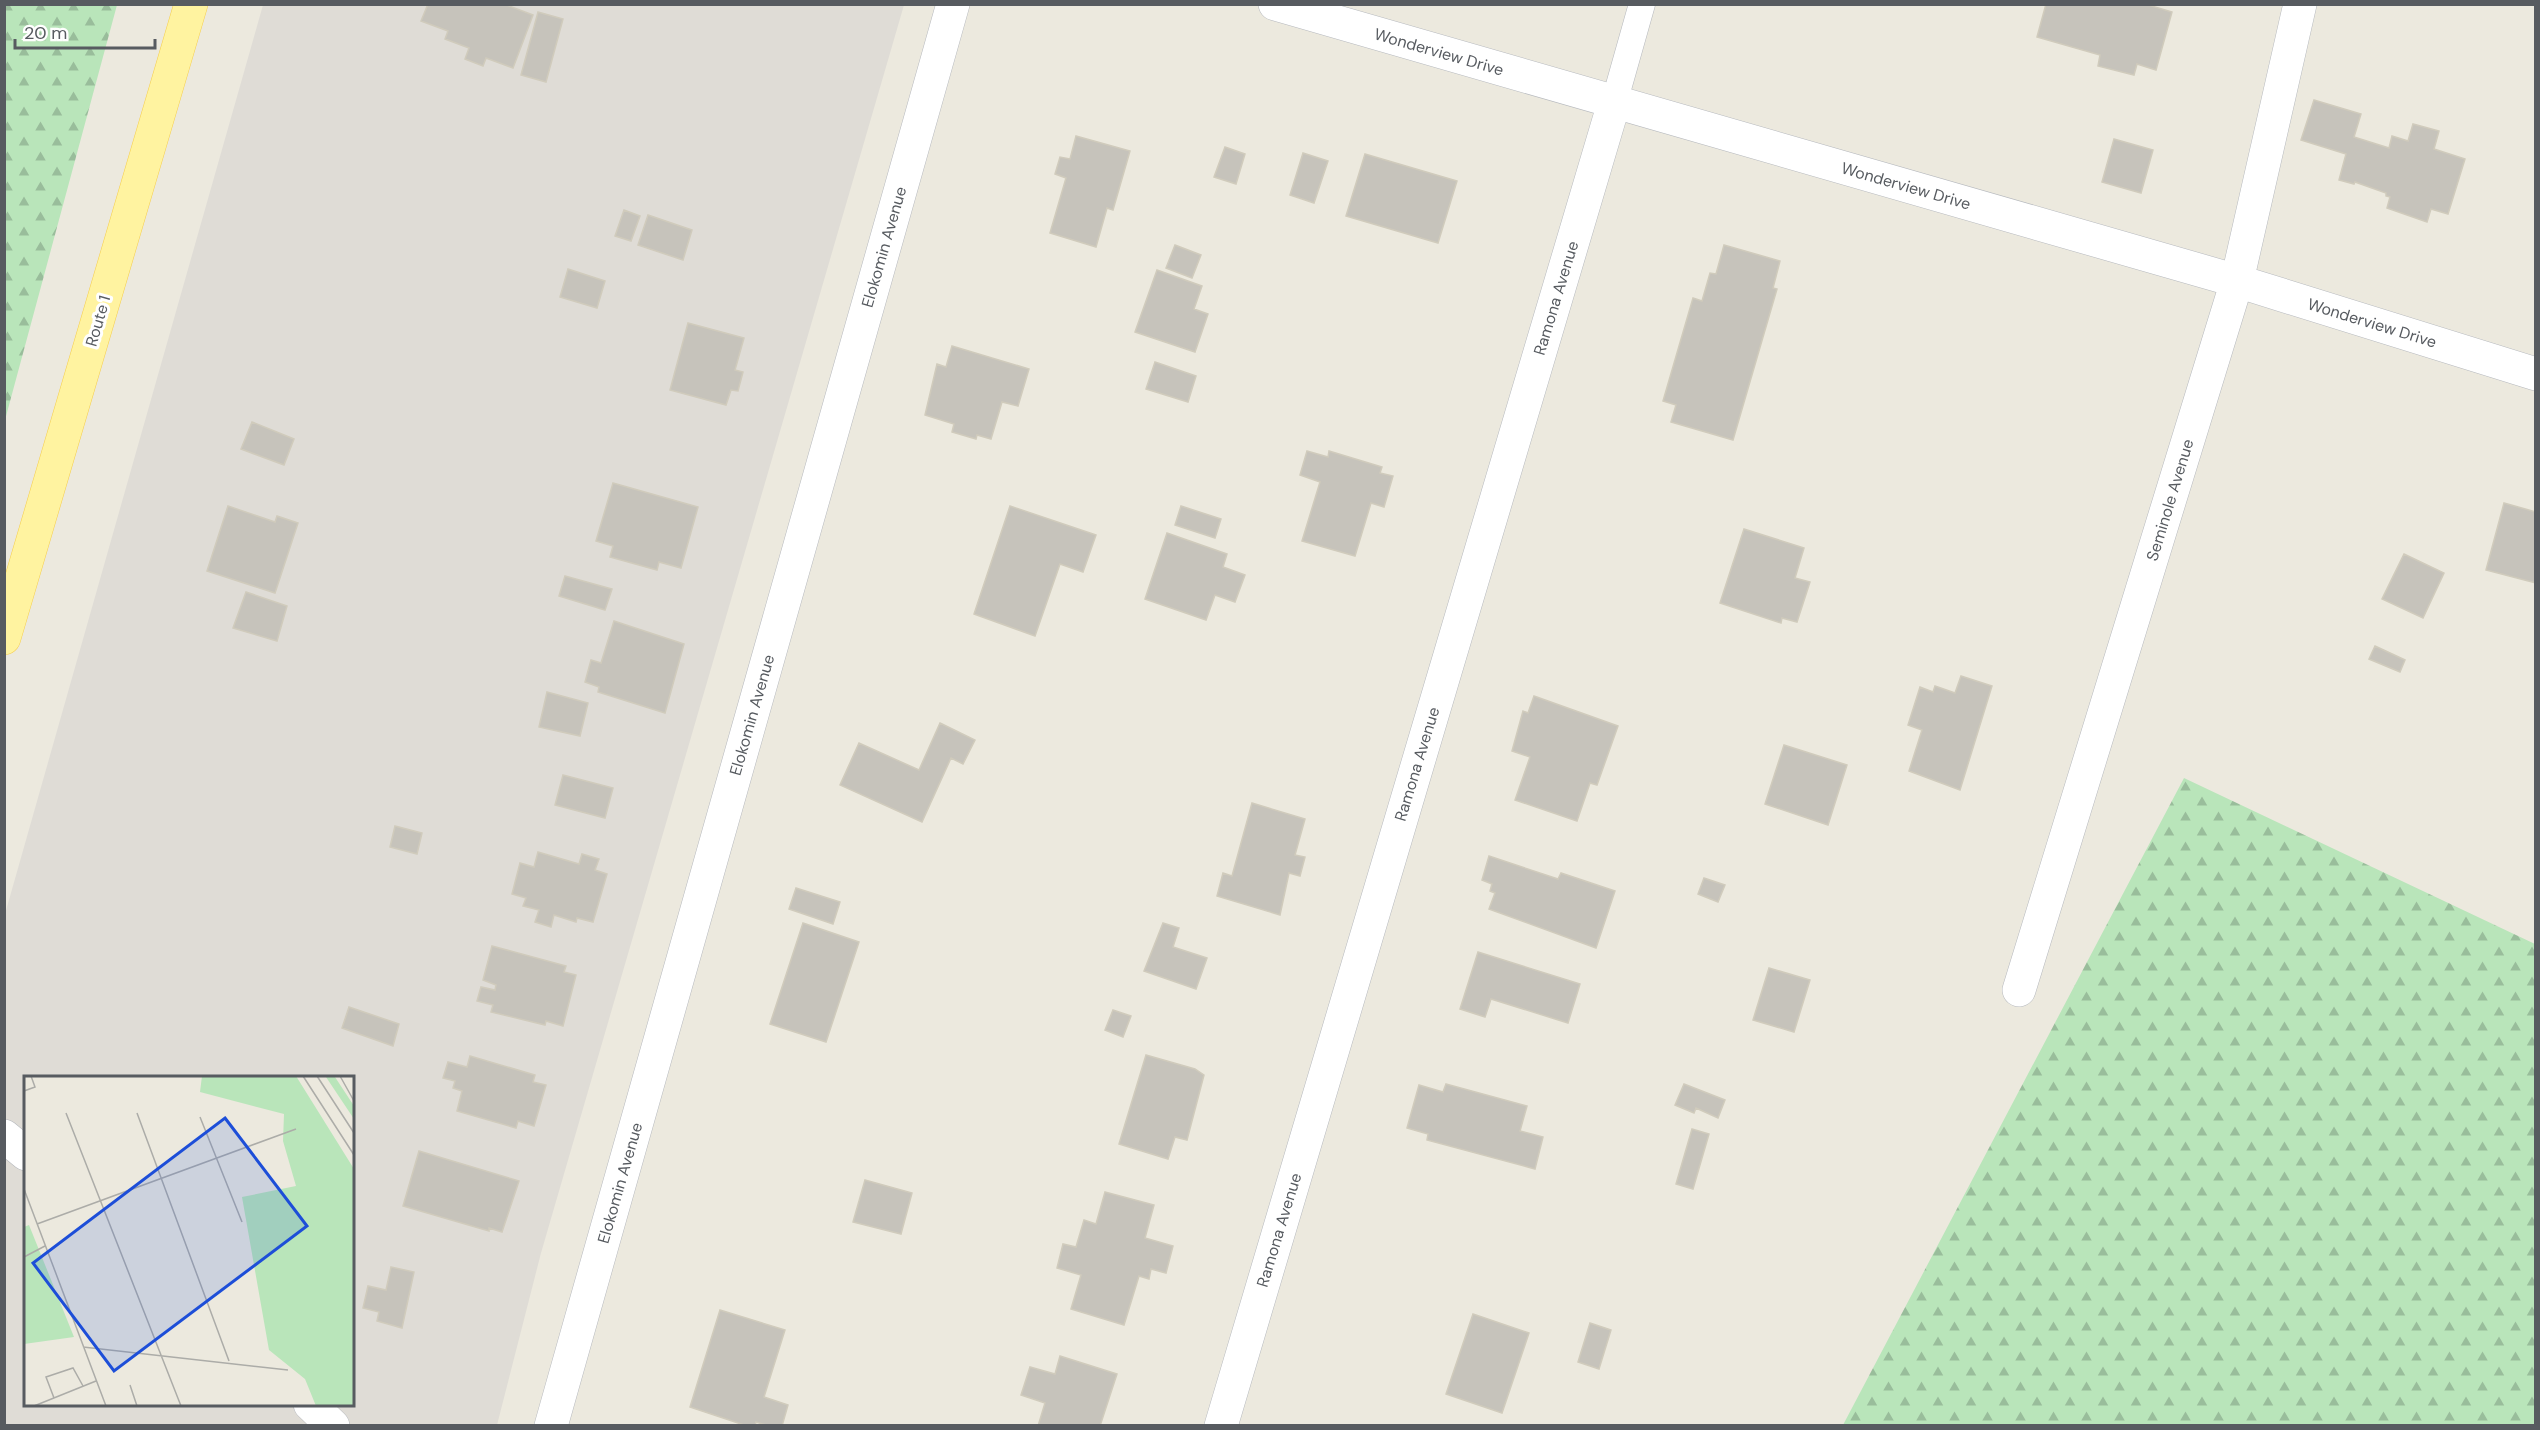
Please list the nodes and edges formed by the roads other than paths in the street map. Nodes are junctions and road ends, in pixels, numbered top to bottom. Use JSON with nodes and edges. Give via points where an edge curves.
{"nodes":[{"id":1,"x":191,"y":4,"type":"edge"},
{"id":2,"x":953,"y":4,"type":"edge"},
{"id":3,"x":1275,"y":4,"type":"edge"},
{"id":4,"x":1642,"y":4,"type":"edge"},
{"id":5,"x":2300,"y":4,"type":"edge"},
{"id":6,"x":1614,"y":103,"type":"junction"},
{"id":7,"x":2237,"y":281,"type":"junction"},
{"id":8,"x":2535,"y":374,"type":"edge"},
{"id":9,"x":4,"y":638,"type":"edge"},
{"id":10,"x":2019,"y":990,"type":"dead end"},
{"id":11,"x":4,"y":1136,"type":"edge"},
{"id":12,"x":24,"y":1152,"type":"edge"},
{"id":13,"x":312,"y":1406,"type":"edge"},
{"id":14,"x":333,"y":1425,"type":"edge"},
{"id":15,"x":551,"y":1425,"type":"edge"},
{"id":16,"x":1221,"y":1425,"type":"edge"}],
"edges":[{"from":1,"to":9,"type":"main road","name":"Route 1"},
{"from":2,"to":15,"type":"street","name":"Elokomin Avenue"},
{"from":3,"to":6,"type":"street","name":"Wonderview Drive"},
{"from":4,"to":6,"type":"lane"},
{"from":5,"to":7,"type":"street","name":"Seminole Avenue"},
{"from":6,"to":7,"type":"street","name":"Wonderview Drive"},
{"from":6,"to":16,"type":"street","name":"Ramona Avenue"},
{"from":7,"to":8,"type":"street","name":"Wonderview Drive"},
{"from":7,"to":10,"type":"street","name":"Seminole Avenue"},
{"from":11,"to":12,"type":"street"},
{"from":13,"to":14,"type":"street"}]}
